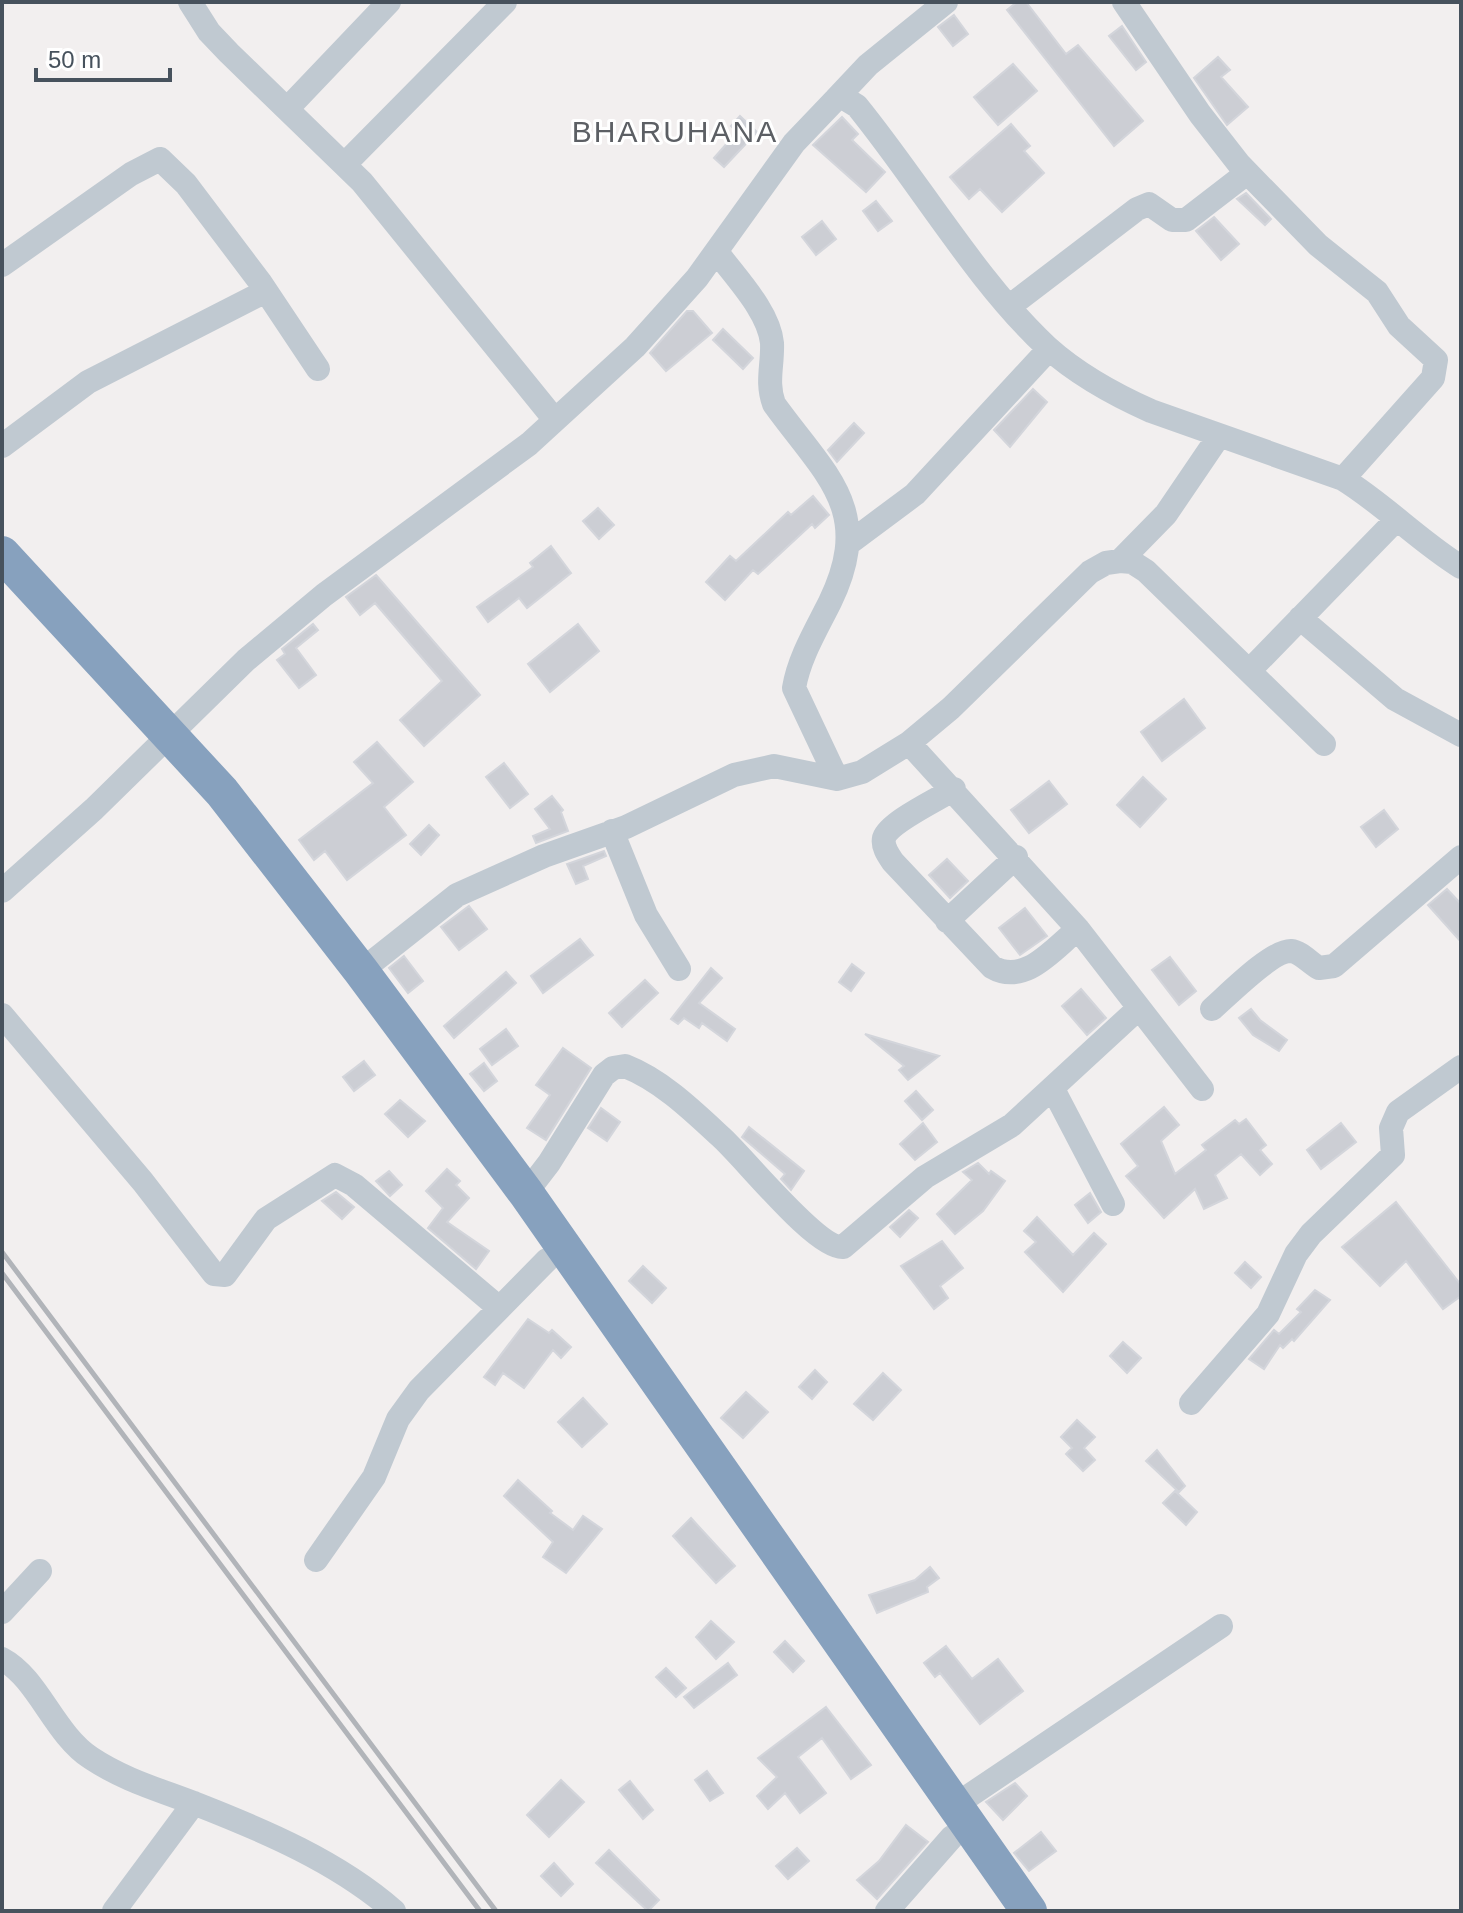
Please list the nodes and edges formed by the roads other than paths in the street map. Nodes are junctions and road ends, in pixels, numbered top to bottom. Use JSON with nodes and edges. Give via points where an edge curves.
{"nodes":[{"id":1,"x":190,"y":2,"type":"edge"},
{"id":2,"x":389,"y":2,"type":"edge"},
{"id":3,"x":505,"y":2,"type":"edge"},
{"id":4,"x":946,"y":2,"type":"edge"},
{"id":5,"x":1124,"y":2,"type":"edge"},
{"id":6,"x":836,"y":99,"type":"junction"},
{"id":7,"x":288,"y":108,"type":"junction"},
{"id":8,"x":345,"y":164,"type":"junction"},
{"id":9,"x":1247,"y":173,"type":"junction"},
{"id":10,"x":717,"y":252,"type":"junction"},
{"id":11,"x":2,"y":265,"type":"edge"},
{"id":12,"x":266,"y":291,"type":"junction"},
{"id":13,"x":1010,"y":306,"type":"junction"},
{"id":14,"x":1049,"y":349,"type":"junction"},
{"id":15,"x":318,"y":369,"type":"dead end"},
{"id":16,"x":555,"y":420,"type":"junction"},
{"id":17,"x":1219,"y":436,"type":"junction"},
{"id":18,"x":2,"y":446,"type":"edge"},
{"id":19,"x":1343,"y":479,"type":"junction"},
{"id":20,"x":1396,"y":520,"type":"junction"},
{"id":21,"x":848,"y":544,"type":"junction"},
{"id":22,"x":2,"y":554,"type":"edge"},
{"id":23,"x":1120,"y":561,"type":"junction"},
{"id":24,"x":1461,"y":567,"type":"edge"},
{"id":25,"x":2,"y":589,"type":"edge"},
{"id":26,"x":1300,"y":618,"type":"junction"},
{"id":27,"x":1250,"y":670,"type":"junction"},
{"id":28,"x":1461,"y":735,"type":"edge"},
{"id":29,"x":162,"y":741,"type":"junction"},
{"id":30,"x":909,"y":743,"type":"junction"},
{"id":31,"x":1324,"y":744,"type":"dead end"},
{"id":32,"x":837,"y":779,"type":"junction"},
{"id":33,"x":954,"y":789,"type":"junction"},
{"id":34,"x":612,"y":831,"type":"junction"},
{"id":35,"x":1016,"y":857,"type":"junction"},
{"id":36,"x":1461,"y":857,"type":"edge"},
{"id":37,"x":2,"y":891,"type":"edge"},
{"id":38,"x":947,"y":921,"type":"junction"},
{"id":39,"x":1078,"y":929,"type":"junction"},
{"id":40,"x":679,"y":969,"type":"dead end"},
{"id":41,"x":361,"y":971,"type":"junction"},
{"id":42,"x":1139,"y":1008,"type":"junction"},
{"id":43,"x":1212,"y":1009,"type":"dead end"},
{"id":44,"x":2,"y":1015,"type":"edge"},
{"id":45,"x":1461,"y":1067,"type":"edge"},
{"id":46,"x":1053,"y":1089,"type":"junction"},
{"id":47,"x":1202,"y":1089,"type":"dead end"},
{"id":48,"x":526,"y":1193,"type":"junction"},
{"id":49,"x":1113,"y":1204,"type":"dead end"},
{"id":50,"x":547,"y":1260,"type":"junction"},
{"id":51,"x":498,"y":1307,"type":"junction"},
{"id":52,"x":1191,"y":1403,"type":"dead end"},
{"id":53,"x":316,"y":1560,"type":"dead end"},
{"id":54,"x":40,"y":1571,"type":"dead end"},
{"id":55,"x":2,"y":1612,"type":"edge"},
{"id":56,"x":1221,"y":1626,"type":"dead end"},
{"id":57,"x":2,"y":1659,"type":"edge"},
{"id":58,"x":194,"y":1803,"type":"junction"},
{"id":59,"x":953,"y":1822,"type":"junction"},
{"id":60,"x":125,"y":1906,"type":"edge"},
{"id":61,"x":394,"y":1911,"type":"edge"},
{"id":62,"x":887,"y":1911,"type":"edge"},
{"id":63,"x":1004,"y":1911,"type":"edge"},
{"id":64,"x":1029,"y":1911,"type":"edge"}],
"edges":[{"from":1,"to":7,"type":"street","via":[[209,32]]},
{"from":2,"to":7,"type":"street"},
{"from":3,"to":8,"type":"street"},
{"from":4,"to":6,"type":"street","via":[[868,65]]},
{"from":5,"to":9,"type":"street"},
{"from":6,"to":10,"type":"street","via":[[794,143]]},
{"from":6,"to":13,"type":"street","via":[[857,106]]},
{"from":7,"to":8,"type":"street"},
{"from":8,"to":16,"type":"street"},
{"from":9,"to":13,"type":"street","via":[[1186,220],[1172,220],[1155,205],[1144,205]]},
{"from":9,"to":19,"type":"street","via":[[1309,237],[1377,292],[1399,326],[1436,360],[1433,378]]},
{"from":10,"to":16,"type":"street","via":[[666,315]]},
{"from":10,"to":21,"type":"street","via":[[763,317],[772,339],[768,389],[842,497]]},
{"from":11,"to":12,"type":"street","via":[[160,159],[186,184]]},
{"from":12,"to":15,"type":"street"},
{"from":12,"to":18,"type":"street","via":[[88,382]]},
{"from":13,"to":14,"type":"street"},
{"from":14,"to":17,"type":"street","via":[[1122,398]]},
{"from":14,"to":21,"type":"street","via":[[915,494]]},
{"from":16,"to":29,"type":"street","via":[[324,595]]},
{"from":17,"to":19,"type":"street"},
{"from":17,"to":23,"type":"street","via":[[1166,514]]},
{"from":19,"to":20,"type":"street"},
{"from":20,"to":24,"type":"street"},
{"from":20,"to":26,"type":"street"},
{"from":21,"to":32,"type":"street","via":[[836,589],[794,688]]},
{"from":22,"to":29,"type":"highway"},
{"from":23,"to":27,"type":"street","via":[[1146,571]]},
{"from":23,"to":30,"type":"street","via":[[1090,572]]},
{"from":25,"to":29,"type":"highway"},
{"from":26,"to":27,"type":"street"},
{"from":26,"to":28,"type":"street","via":[[1395,699]]},
{"from":27,"to":31,"type":"street"},
{"from":29,"to":37,"type":"street"},
{"from":29,"to":41,"type":"highway","via":[[263,842]]},
{"from":29,"to":50,"type":"highway","via":[[433,1099]]},
{"from":30,"to":32,"type":"street","via":[[862,772]]},
{"from":30,"to":33,"type":"street"},
{"from":32,"to":34,"type":"street","via":[[792,767],[758,767]]},
{"from":33,"to":35,"type":"street"},
{"from":33,"to":38,"type":"street","via":[[901,820],[884,838],[893,862]]},
{"from":34,"to":40,"type":"street","via":[[646,915]]},
{"from":34,"to":41,"type":"street","via":[[457,895]]},
{"from":35,"to":38,"type":"street"},
{"from":35,"to":39,"type":"street"},
{"from":36,"to":43,"type":"street","via":[[1334,966],[1319,968],[1286,951]]},
{"from":38,"to":39,"type":"street","via":[[1006,975],[1033,966]]},
{"from":39,"to":42,"type":"street"},
{"from":41,"to":48,"type":"highway"},
{"from":42,"to":46,"type":"street"},
{"from":42,"to":47,"type":"street"},
{"from":44,"to":51,"type":"street","via":[[214,1274],[225,1275],[266,1219],[335,1175],[344,1177]]},
{"from":45,"to":52,"type":"street","via":[[1398,1112],[1391,1128],[1393,1155],[1311,1234],[1268,1314]]},
{"from":46,"to":48,"type":"street","via":[[1012,1125],[925,1177],[843,1247],[816,1233],[669,1092],[625,1066],[604,1075]]},
{"from":46,"to":49,"type":"street"},
{"from":48,"to":59,"type":"highway"},
{"from":50,"to":51,"type":"street"},
{"from":50,"to":59,"type":"highway"},
{"from":51,"to":53,"type":"street","via":[[398,1419],[374,1477]]},
{"from":54,"to":55,"type":"street"},
{"from":56,"to":59,"type":"street"},
{"from":57,"to":58,"type":"street","via":[[88,1757],[156,1791]]},
{"from":58,"to":60,"type":"street"},
{"from":58,"to":61,"type":"street","via":[[333,1867]]},
{"from":59,"to":62,"type":"street"},
{"from":59,"to":63,"type":"highway"},
{"from":59,"to":64,"type":"highway"}]}
